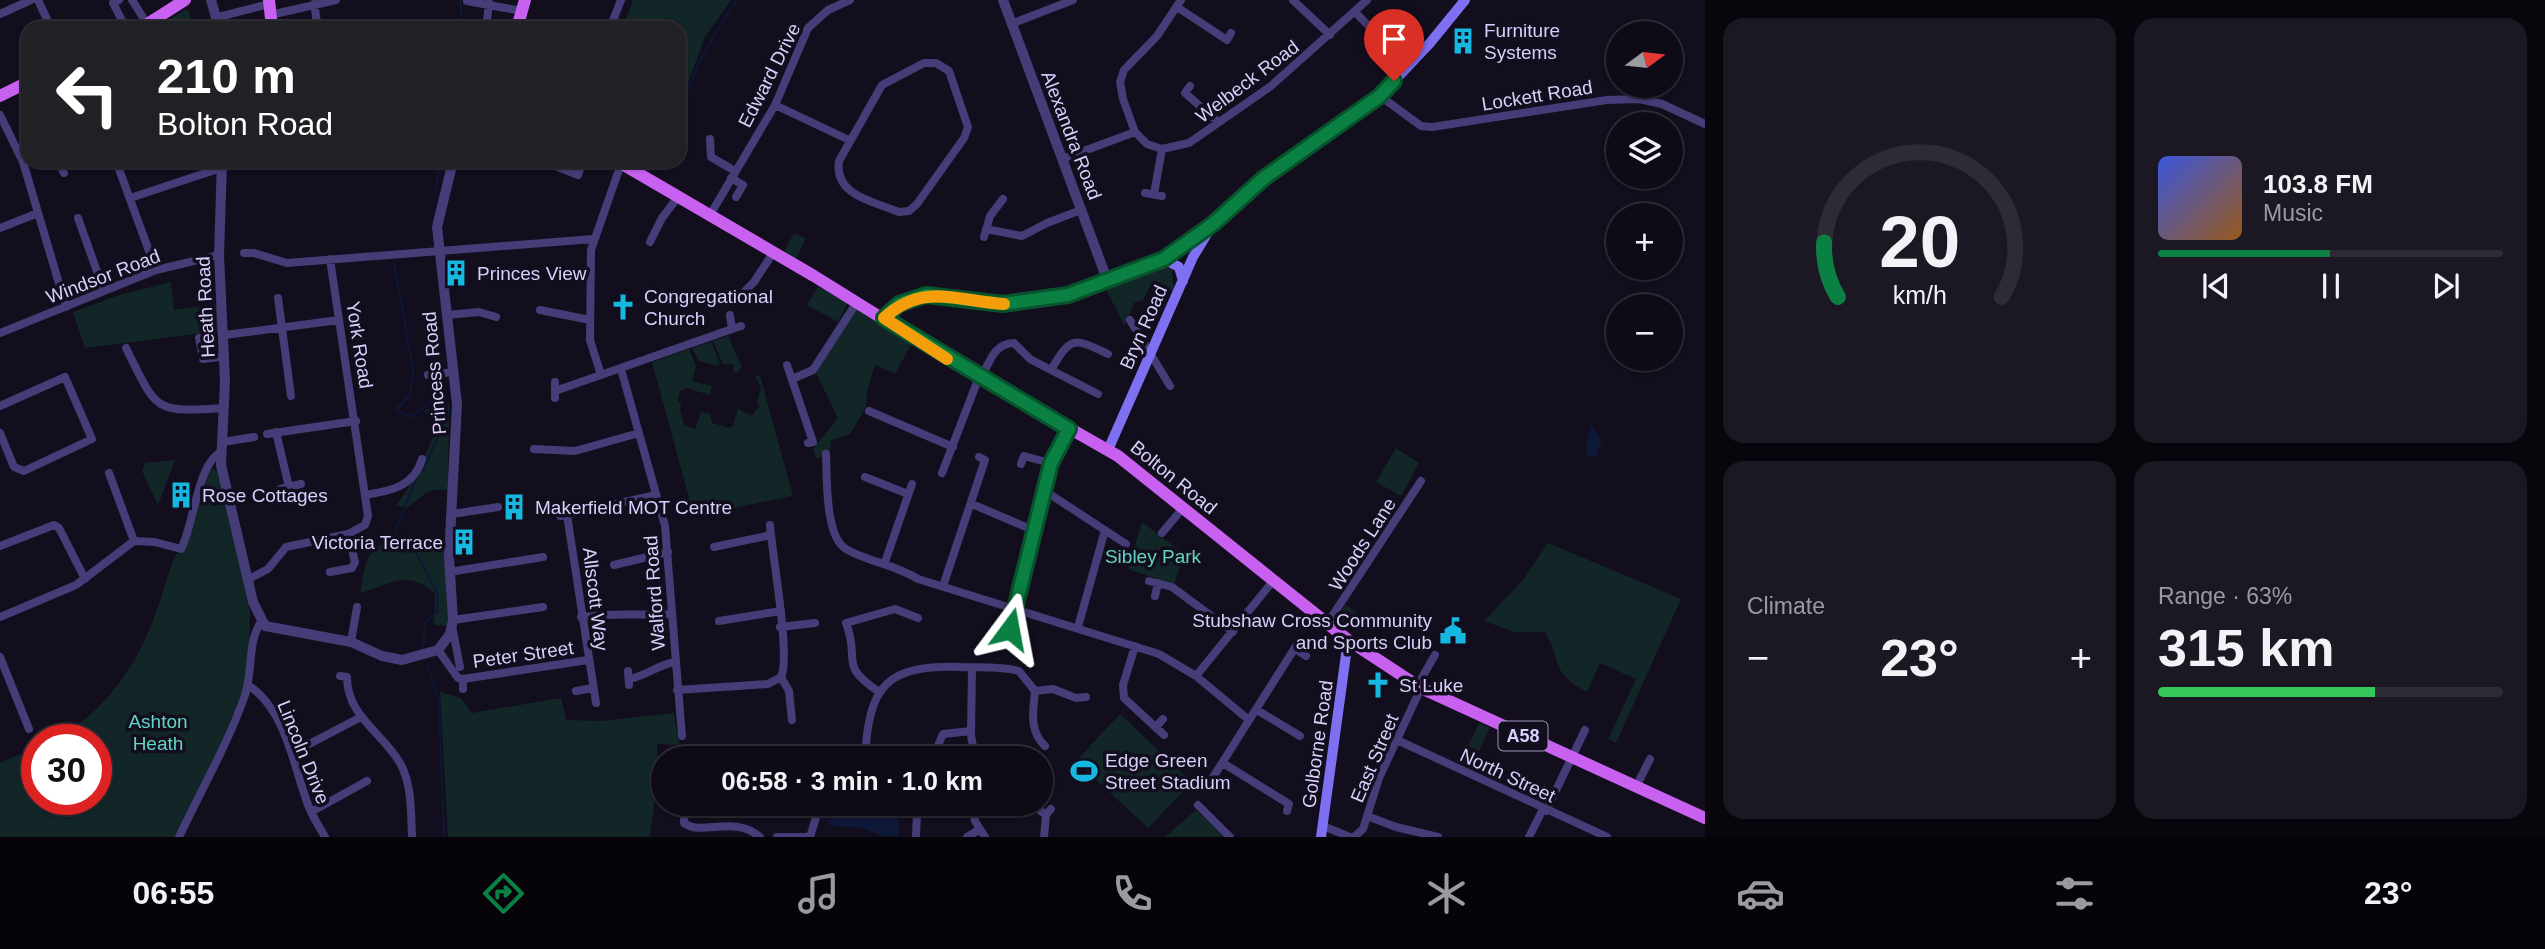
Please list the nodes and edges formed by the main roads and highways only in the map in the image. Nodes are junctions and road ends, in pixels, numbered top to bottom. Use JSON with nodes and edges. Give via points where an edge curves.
{"nodes":[{"id":1,"x":185,"y":0,"type":"edge"},
{"id":2,"x":1465,"y":0,"type":"edge"},
{"id":3,"x":523,"y":3,"type":"edge"},
{"id":4,"x":152,"y":21,"type":"edge"},
{"id":5,"x":519,"y":21,"type":"edge"},
{"id":6,"x":21,"y":86,"type":"edge"},
{"id":7,"x":0,"y":96,"type":"edge"},
{"id":8,"x":630,"y":168,"type":"edge"},
{"id":9,"x":1213,"y":224,"type":"junction"},
{"id":10,"x":1164,"y":259,"type":"junction"},
{"id":11,"x":1183,"y":281,"type":"junction"},
{"id":12,"x":884,"y":318,"type":"junction"},
{"id":13,"x":1108,"y":450,"type":"junction"},
{"id":14,"x":1331,"y":626,"type":"junction"},
{"id":15,"x":1348,"y":640,"type":"junction"},
{"id":16,"x":1344,"y":656,"type":"junction"},
{"id":17,"x":1705,"y":818,"type":"edge"},
{"id":18,"x":1322,"y":831,"type":"edge"}],
"edges":[{"from":1,"to":4,"type":"main road"},
{"from":2,"to":9,"type":"main road","name":"Bryn Road","via":[[1380,96],[1264,178]]},
{"from":3,"to":5,"type":"main road"},
{"from":6,"to":7,"type":"main road"},
{"from":8,"to":12,"type":"main road","name":"Bolton Road","number":"A58"},
{"from":9,"to":10,"type":"main road"},
{"from":9,"to":11,"type":"main road","name":"Bryn Road"},
{"from":10,"to":11,"type":"main road","via":[[1179,267]]},
{"from":10,"to":12,"type":"main road","via":[[1068,295],[1023,304],[926,295],[899,304]]},
{"from":11,"to":13,"type":"main road","name":"Bryn Road"},
{"from":12,"to":13,"type":"main road","name":"Bolton Road","number":"A58"},
{"from":13,"to":14,"type":"main road","name":"Bolton Road","number":"A58"},
{"from":14,"to":15,"type":"main road","name":"Bolton Road","number":"A58"},
{"from":14,"to":16,"type":"main road","name":"Golborne Road"},
{"from":15,"to":16,"type":"main road","name":"Golborne Road"},
{"from":15,"to":17,"type":"main road","name":"Bolton Road","number":"A58","via":[[1419,687]]},
{"from":16,"to":18,"type":"main road","name":"Golborne Road"}]}
